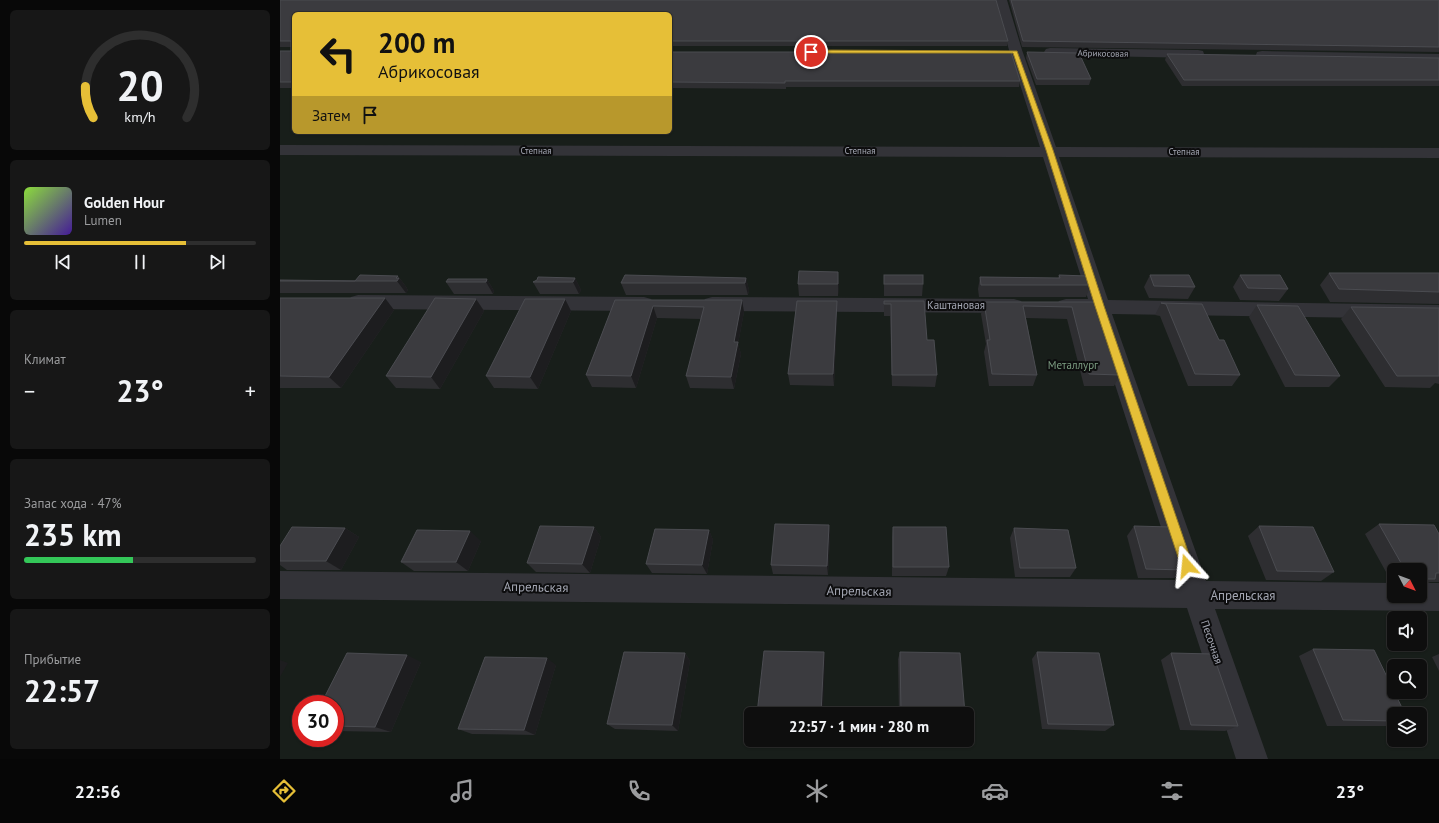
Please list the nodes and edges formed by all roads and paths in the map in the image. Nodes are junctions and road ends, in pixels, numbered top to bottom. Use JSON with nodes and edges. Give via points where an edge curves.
{"nodes":[{"id":1,"x":1001,"y":0,"type":"edge"},
{"id":2,"x":1021,"y":52,"type":"junction"},
{"id":3,"x":1207,"y":54,"type":"edge"},
{"id":4,"x":1247,"y":55,"type":"edge"},
{"id":5,"x":1439,"y":58,"type":"edge"},
{"id":6,"x":280,"y":150,"type":"edge"},
{"id":7,"x":1050,"y":150,"type":"junction"},
{"id":8,"x":1439,"y":153,"type":"edge"},
{"id":9,"x":344,"y":302,"type":"edge"},
{"id":10,"x":662,"y":304,"type":"edge"},
{"id":11,"x":694,"y":304,"type":"edge"},
{"id":12,"x":1099,"y":306,"type":"junction"},
{"id":13,"x":1439,"y":312,"type":"edge"},
{"id":14,"x":280,"y":584,"type":"edge"},
{"id":15,"x":1197,"y":595,"type":"junction"},
{"id":16,"x":1439,"y":597,"type":"edge"},
{"id":17,"x":1252,"y":759,"type":"edge"}],
"edges":[{"from":1,"to":2,"type":"street","name":"Песочная"},
{"from":2,"to":3,"type":"street","name":"Абрикосовая"},
{"from":2,"to":7,"type":"street","name":"Песочная"},
{"from":4,"to":5,"type":"street"},
{"from":6,"to":7,"type":"street","name":"Степная"},
{"from":7,"to":8,"type":"street","name":"Степная"},
{"from":7,"to":12,"type":"street","name":"Песочная"},
{"from":9,"to":10,"type":"street"},
{"from":11,"to":12,"type":"street","name":"Каштановая"},
{"from":12,"to":13,"type":"street","name":"Каштановая"},
{"from":12,"to":15,"type":"street","name":"Песочная"},
{"from":14,"to":15,"type":"street","name":"Апрельская"},
{"from":15,"to":16,"type":"street","name":"Апрельская"},
{"from":15,"to":17,"type":"street","name":"Песочная"}]}
